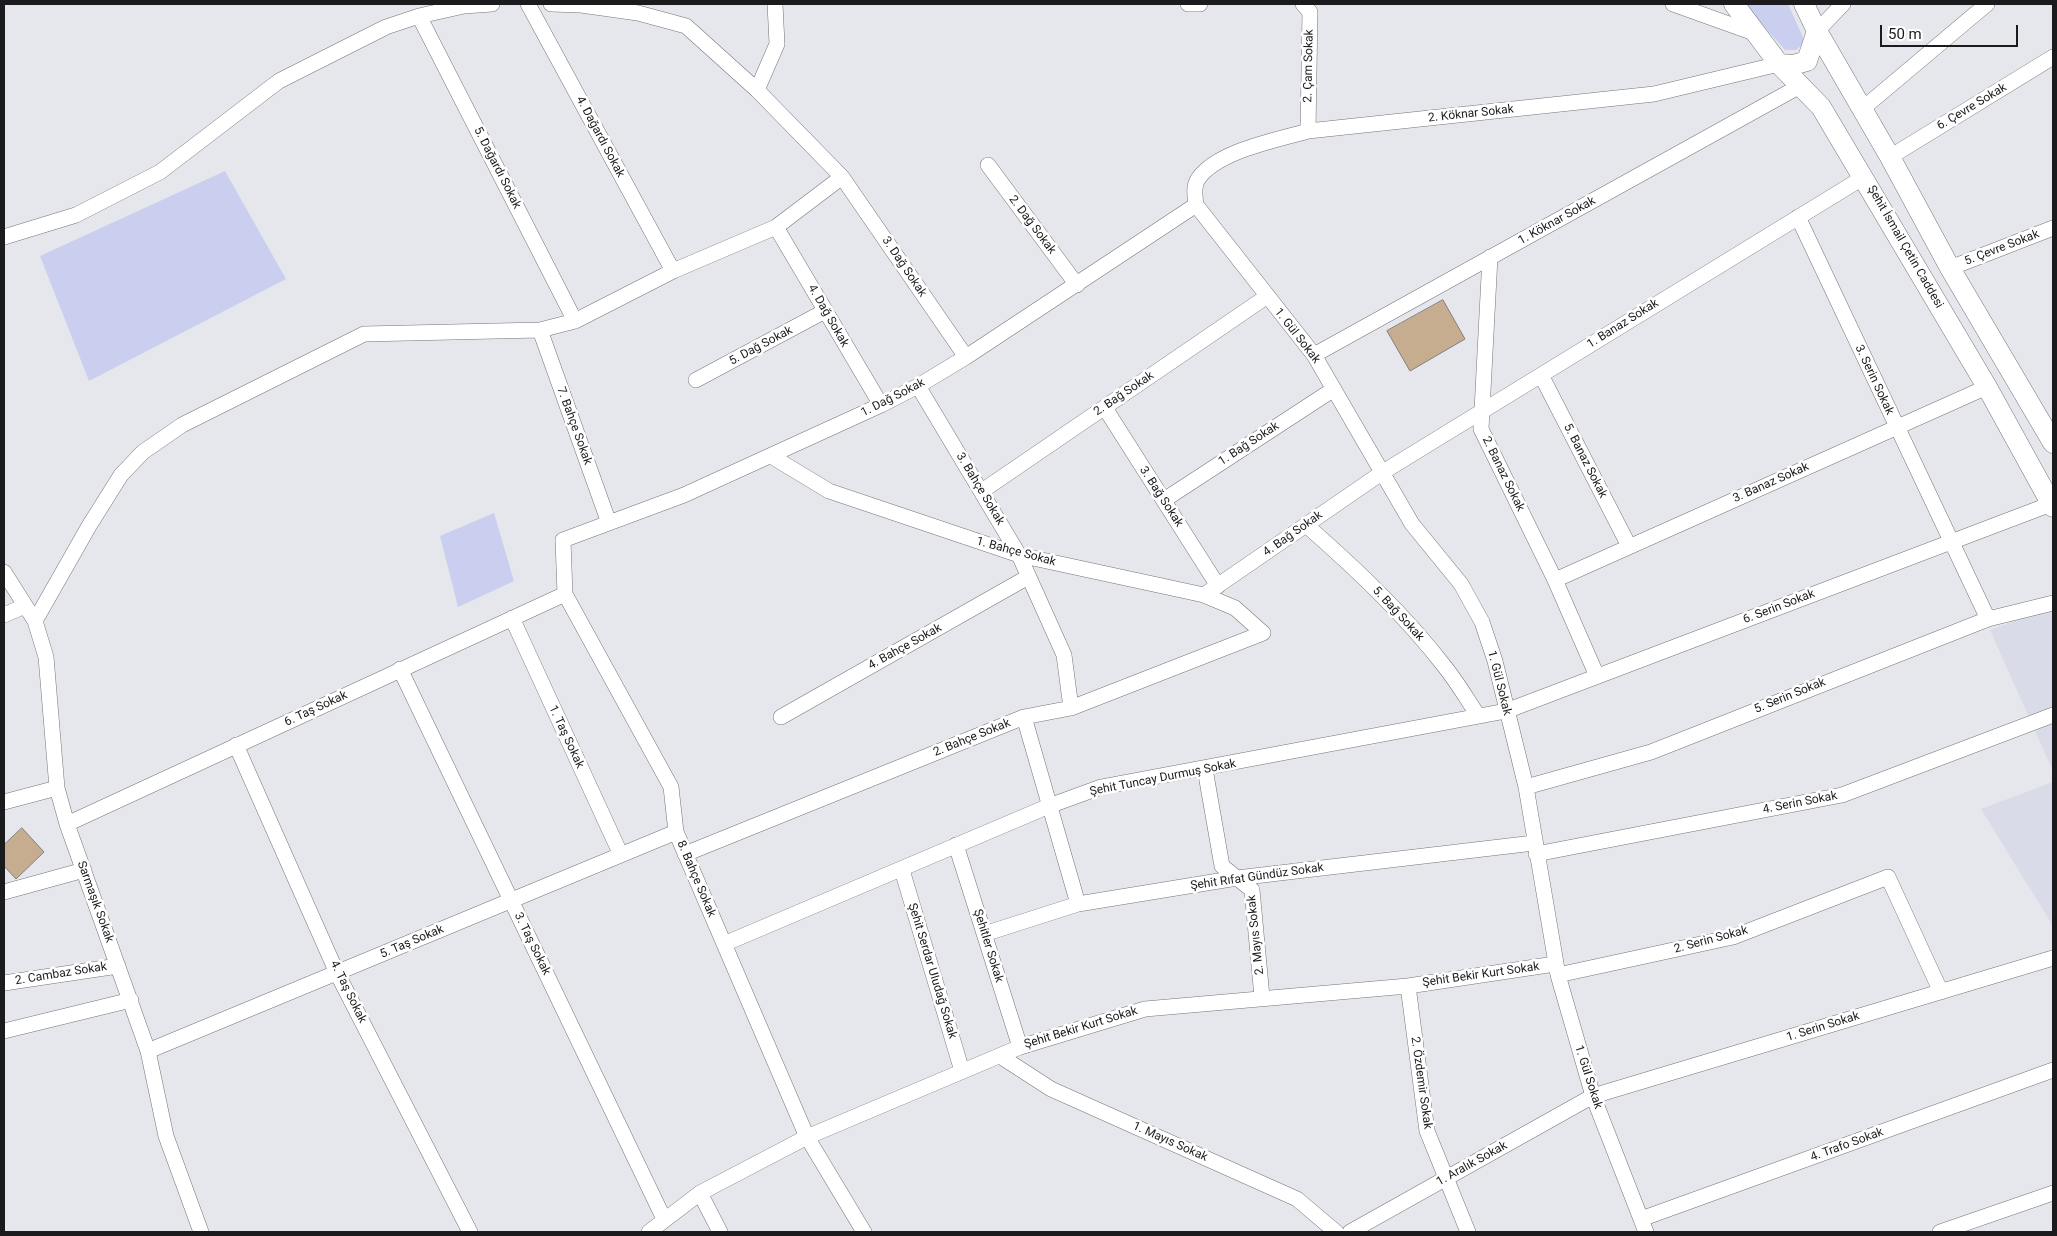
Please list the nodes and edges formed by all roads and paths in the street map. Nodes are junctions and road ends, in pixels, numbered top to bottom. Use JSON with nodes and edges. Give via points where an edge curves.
{"nodes":[{"id":1,"x":492,"y":4,"type":"edge"},
{"id":2,"x":528,"y":4,"type":"edge"},
{"id":3,"x":551,"y":4,"type":"edge"},
{"id":4,"x":775,"y":4,"type":"edge"},
{"id":5,"x":1190,"y":4,"type":"edge"},
{"id":6,"x":1200,"y":4,"type":"edge"},
{"id":7,"x":1303,"y":4,"type":"edge"},
{"id":8,"x":1673,"y":4,"type":"edge"},
{"id":9,"x":1734,"y":4,"type":"edge"},
{"id":10,"x":1804,"y":4,"type":"edge"},
{"id":11,"x":1843,"y":4,"type":"edge"},
{"id":12,"x":1987,"y":4,"type":"edge"},
{"id":13,"x":419,"y":16,"type":"junction"},
{"id":14,"x":1817,"y":31,"type":"junction"},
{"id":15,"x":1754,"y":34,"type":"junction"},
{"id":16,"x":2053,"y":57,"type":"edge"},
{"id":17,"x":1779,"y":64,"type":"junction"},
{"id":18,"x":1800,"y":86,"type":"junction"},
{"id":19,"x":757,"y":90,"type":"junction"},
{"id":20,"x":1861,"y":110,"type":"junction"},
{"id":21,"x":1308,"y":131,"type":"junction"},
{"id":22,"x":1890,"y":156,"type":"junction"},
{"id":23,"x":988,"y":165,"type":"dead end"},
{"id":24,"x":842,"y":177,"type":"junction"},
{"id":25,"x":1864,"y":177,"type":"junction"},
{"id":26,"x":1196,"y":205,"type":"junction"},
{"id":27,"x":1798,"y":218,"type":"junction"},
{"id":28,"x":776,"y":227,"type":"junction"},
{"id":29,"x":2053,"y":228,"type":"edge"},
{"id":30,"x":4,"y":238,"type":"edge"},
{"id":31,"x":1490,"y":257,"type":"junction"},
{"id":32,"x":1950,"y":268,"type":"junction"},
{"id":33,"x":673,"y":271,"type":"junction"},
{"id":34,"x":1076,"y":285,"type":"junction"},
{"id":35,"x":1266,"y":297,"type":"junction"},
{"id":36,"x":825,"y":311,"type":"junction"},
{"id":37,"x":575,"y":321,"type":"junction"},
{"id":38,"x":540,"y":330,"type":"junction"},
{"id":39,"x":1314,"y":355,"type":"junction"},
{"id":40,"x":966,"y":357,"type":"junction"},
{"id":41,"x":2011,"y":371,"type":"junction"},
{"id":42,"x":1541,"y":375,"type":"junction"},
{"id":43,"x":696,"y":380,"type":"dead end"},
{"id":44,"x":918,"y":386,"type":"junction"},
{"id":45,"x":1987,"y":387,"type":"junction"},
{"id":46,"x":1334,"y":388,"type":"junction"},
{"id":47,"x":881,"y":406,"type":"junction"},
{"id":48,"x":1105,"y":408,"type":"junction"},
{"id":49,"x":1484,"y":410,"type":"junction"},
{"id":50,"x":1897,"y":427,"type":"junction"},
{"id":51,"x":2053,"y":443,"type":"edge"},
{"id":52,"x":771,"y":456,"type":"junction"},
{"id":53,"x":1383,"y":472,"type":"junction"},
{"id":54,"x":982,"y":491,"type":"junction"},
{"id":55,"x":1164,"y":500,"type":"junction"},
{"id":56,"x":2052,"y":506,"type":"edge"},
{"id":57,"x":609,"y":523,"type":"junction"},
{"id":58,"x":1306,"y":525,"type":"junction"},
{"id":59,"x":563,"y":540,"type":"joint"},
{"id":60,"x":1951,"y":542,"type":"junction"},
{"id":61,"x":1629,"y":546,"type":"junction"},
{"id":62,"x":1019,"y":555,"type":"junction"},
{"id":63,"x":4,"y":572,"type":"edge"},
{"id":64,"x":1028,"y":577,"type":"junction"},
{"id":65,"x":1554,"y":580,"type":"junction"},
{"id":66,"x":1218,"y":586,"type":"junction"},
{"id":67,"x":565,"y":594,"type":"junction"},
{"id":68,"x":1204,"y":595,"type":"junction"},
{"id":69,"x":2053,"y":602,"type":"edge"},
{"id":70,"x":25,"y":606,"type":"junction"},
{"id":71,"x":4,"y":615,"type":"edge"},
{"id":72,"x":512,"y":618,"type":"junction"},
{"id":73,"x":1988,"y":619,"type":"junction"},
{"id":74,"x":35,"y":621,"type":"junction"},
{"id":75,"x":1263,"y":633,"type":"joint"},
{"id":76,"x":400,"y":670,"type":"junction"},
{"id":77,"x":1597,"y":676,"type":"junction"},
{"id":78,"x":1071,"y":708,"type":"junction"},
{"id":79,"x":1506,"y":711,"type":"junction"},
{"id":80,"x":1477,"y":714,"type":"junction"},
{"id":81,"x":2053,"y":715,"type":"edge"},
{"id":82,"x":781,"y":716,"type":"dead end"},
{"id":83,"x":1024,"y":717,"type":"junction"},
{"id":84,"x":236,"y":746,"type":"junction"},
{"id":85,"x":1205,"y":769,"type":"junction"},
{"id":86,"x":1526,"y":786,"type":"junction"},
{"id":87,"x":57,"y":788,"type":"junction"},
{"id":88,"x":4,"y":802,"type":"edge"},
{"id":89,"x":1049,"y":806,"type":"junction"},
{"id":90,"x":67,"y":824,"type":"junction"},
{"id":91,"x":676,"y":832,"type":"junction"},
{"id":92,"x":956,"y":845,"type":"junction"},
{"id":93,"x":1535,"y":849,"type":"junction"},
{"id":94,"x":685,"y":854,"type":"junction"},
{"id":95,"x":620,"y":855,"type":"junction"},
{"id":96,"x":84,"y":870,"type":"junction"},
{"id":97,"x":902,"y":870,"type":"junction"},
{"id":98,"x":1237,"y":878,"type":"junction"},
{"id":99,"x":4,"y":892,"type":"edge"},
{"id":100,"x":511,"y":900,"type":"junction"},
{"id":101,"x":1078,"y":904,"type":"junction"},
{"id":102,"x":984,"y":934,"type":"junction"},
{"id":103,"x":724,"y":944,"type":"junction"},
{"id":104,"x":2053,"y":958,"type":"edge"},
{"id":105,"x":118,"y":966,"type":"junction"},
{"id":106,"x":1556,"y":970,"type":"junction"},
{"id":107,"x":337,"y":973,"type":"junction"},
{"id":108,"x":4,"y":983,"type":"edge"},
{"id":109,"x":1408,"y":986,"type":"junction"},
{"id":110,"x":1941,"y":992,"type":"junction"},
{"id":111,"x":1262,"y":997,"type":"junction"},
{"id":112,"x":131,"y":1000,"type":"junction"},
{"id":113,"x":4,"y":1032,"type":"edge"},
{"id":114,"x":1020,"y":1047,"type":"junction"},
{"id":115,"x":148,"y":1051,"type":"junction"},
{"id":116,"x":1000,"y":1056,"type":"junction"},
{"id":117,"x":2053,"y":1070,"type":"edge"},
{"id":118,"x":962,"y":1071,"type":"junction"},
{"id":119,"x":1593,"y":1096,"type":"junction"},
{"id":120,"x":807,"y":1137,"type":"junction"},
{"id":121,"x":1446,"y":1179,"type":"junction"},
{"id":122,"x":700,"y":1193,"type":"junction"},
{"id":123,"x":2053,"y":1193,"type":"edge"},
{"id":124,"x":664,"y":1219,"type":"junction"},
{"id":125,"x":1644,"y":1226,"type":"edge"},
{"id":126,"x":1359,"y":1230,"type":"edge"},
{"id":127,"x":201,"y":1232,"type":"edge"},
{"id":128,"x":470,"y":1232,"type":"edge"},
{"id":129,"x":649,"y":1232,"type":"edge"},
{"id":130,"x":720,"y":1232,"type":"edge"},
{"id":131,"x":864,"y":1232,"type":"edge"},
{"id":132,"x":1336,"y":1232,"type":"edge"},
{"id":133,"x":1468,"y":1232,"type":"edge"},
{"id":134,"x":1940,"y":1232,"type":"edge"}],
"edges":[{"from":1,"to":13,"type":"street","via":[[464,6]]},
{"from":2,"to":33,"type":"street","name":"4. Dağardı Sokak"},
{"from":3,"to":19,"type":"street","name":"3. Dağ Sokak","via":[[638,13],[686,26]]},
{"from":4,"to":19,"type":"street","via":[[777,44]]},
{"from":5,"to":6,"type":"street"},
{"from":7,"to":21,"type":"street","name":"2. Çam Sokak","via":[[1310,12]]},
{"from":8,"to":15,"type":"street"},
{"from":9,"to":15,"type":"street","name":"Şehit İsmail Çetin Caddesi"},
{"from":10,"to":14,"type":"street"},
{"from":11,"to":14,"type":"street"},
{"from":12,"to":20,"type":"street"},
{"from":13,"to":30,"type":"street","via":[[386,27],[279,81],[160,172],[76,215]]},
{"from":13,"to":37,"type":"street","name":"5. Dağardı Sokak"},
{"from":14,"to":17,"type":"street","via":[[1807,61]]},
{"from":14,"to":20,"type":"street"},
{"from":15,"to":17,"type":"street","name":"Şehit İsmail Çetin Caddesi"},
{"from":16,"to":22,"type":"street","name":"6. Çevre Sokak"},
{"from":17,"to":18,"type":"street","name":"Şehit İsmail Çetin Caddesi"},
{"from":17,"to":21,"type":"street","name":"2. Köknar Sokak","via":[[1654,94]]},
{"from":18,"to":25,"type":"street","name":"Şehit İsmail Çetin Caddesi","via":[[1821,107]]},
{"from":18,"to":31,"type":"street","name":"1. Köknar Sokak"},
{"from":19,"to":24,"type":"street","name":"3. Dağ Sokak"},
{"from":20,"to":22,"type":"street"},
{"from":21,"to":26,"type":"street","name":"2. Köknar Sokak","via":[[1222,159],[1197,180],[1194,191]]},
{"from":22,"to":32,"type":"street"},
{"from":23,"to":34,"type":"street","name":"2. Dağ Sokak"},
{"from":24,"to":28,"type":"street"},
{"from":24,"to":40,"type":"street","name":"3. Dağ Sokak"},
{"from":25,"to":27,"type":"street","name":"1. Banaz Sokak"},
{"from":25,"to":45,"type":"street","name":"Şehit İsmail Çetin Caddesi"},
{"from":26,"to":34,"type":"street","name":"1. Dağ Sokak"},
{"from":26,"to":35,"type":"street","name":"1. Gül Sokak"},
{"from":27,"to":42,"type":"street","name":"1. Banaz Sokak"},
{"from":27,"to":50,"type":"street","name":"3. Serin Sokak"},
{"from":28,"to":33,"type":"street"},
{"from":28,"to":36,"type":"street","name":"4. Dağ Sokak"},
{"from":29,"to":32,"type":"street","name":"5. Çevre Sokak"},
{"from":31,"to":39,"type":"street","name":"1. Köknar Sokak"},
{"from":31,"to":49,"type":"street","name":"2. Banaz Sokak"},
{"from":32,"to":41,"type":"street"},
{"from":33,"to":37,"type":"street"},
{"from":34,"to":40,"type":"street","name":"1. Dağ Sokak"},
{"from":35,"to":39,"type":"street","name":"1. Gül Sokak"},
{"from":35,"to":48,"type":"street","name":"2. Bağ Sokak"},
{"from":36,"to":43,"type":"street","name":"5. Dağ Sokak"},
{"from":36,"to":47,"type":"street","name":"4. Dağ Sokak"},
{"from":37,"to":38,"type":"street"},
{"from":38,"to":57,"type":"street","name":"7. Bahçe Sokak"},
{"from":38,"to":74,"type":"street","via":[[364,334],[182,425],[144,452],[121,475]]},
{"from":39,"to":46,"type":"street","name":"1. Gül Sokak"},
{"from":40,"to":44,"type":"street","name":"1. Dağ Sokak"},
{"from":41,"to":45,"type":"street"},
{"from":41,"to":51,"type":"street"},
{"from":42,"to":49,"type":"street","name":"1. Banaz Sokak"},
{"from":42,"to":61,"type":"street","name":"5. Banaz Sokak"},
{"from":44,"to":47,"type":"street","name":"1. Dağ Sokak"},
{"from":44,"to":54,"type":"street","name":"3. Bahçe Sokak"},
{"from":45,"to":50,"type":"street","name":"3. Banaz Sokak"},
{"from":45,"to":56,"type":"street","name":"Şehit İsmail Çetin Caddesi"},
{"from":46,"to":53,"type":"street","name":"1. Gül Sokak"},
{"from":46,"to":55,"type":"street","name":"1. Bağ Sokak"},
{"from":47,"to":52,"type":"street","name":"1. Dağ Sokak"},
{"from":48,"to":54,"type":"street","name":"2. Bağ Sokak"},
{"from":48,"to":55,"type":"street","name":"3. Bağ Sokak"},
{"from":49,"to":53,"type":"street","name":"1. Banaz Sokak"},
{"from":49,"to":65,"type":"street","name":"2. Banaz Sokak","via":[[1481,429]]},
{"from":50,"to":60,"type":"street","name":"3. Serin Sokak"},
{"from":50,"to":61,"type":"street","name":"3. Banaz Sokak"},
{"from":52,"to":57,"type":"street","name":"1. Dağ Sokak","via":[[684,495]]},
{"from":52,"to":62,"type":"street","name":"1. Bahçe Sokak","via":[[829,492]]},
{"from":53,"to":58,"type":"street","name":"4. Bağ Sokak"},
{"from":53,"to":79,"type":"street","name":"1. Gül Sokak","via":[[1412,524],[1461,584],[1482,622]]},
{"from":54,"to":62,"type":"street","name":"3. Bahçe Sokak"},
{"from":55,"to":66,"type":"street","name":"3. Bağ Sokak"},
{"from":56,"to":60,"type":"street","name":"6. Serin Sokak"},
{"from":57,"to":59,"type":"street","name":"1. Dağ Sokak"},
{"from":58,"to":66,"type":"street","name":"4. Bağ Sokak"},
{"from":58,"to":80,"type":"street","name":"5. Bağ Sokak","via":[[1408,623],[1446,668]]},
{"from":59,"to":67,"type":"street","name":"8. Bahçe Sokak"},
{"from":60,"to":73,"type":"street","name":"3. Serin Sokak"},
{"from":60,"to":77,"type":"street","name":"6. Serin Sokak"},
{"from":61,"to":65,"type":"street","name":"3. Banaz Sokak"},
{"from":62,"to":64,"type":"street","name":"3. Bahçe Sokak"},
{"from":62,"to":68,"type":"street","name":"1. Bahçe Sokak"},
{"from":63,"to":70,"type":"street","name":"Sarmaşık Sokak"},
{"from":64,"to":78,"type":"street","name":"3. Bahçe Sokak","via":[[1064,655]]},
{"from":64,"to":82,"type":"street","name":"4. Bahçe Sokak"},
{"from":65,"to":77,"type":"street","name":"2. Banaz Sokak"},
{"from":66,"to":68,"type":"street","name":"4. Bağ Sokak"},
{"from":67,"to":72,"type":"street","name":"6. Taş Sokak"},
{"from":67,"to":91,"type":"street","name":"8. Bahçe Sokak","via":[[672,787]]},
{"from":68,"to":75,"type":"street","name":"1. Bahçe Sokak","via":[[1235,608]]},
{"from":69,"to":73,"type":"street","name":"5. Serin Sokak"},
{"from":70,"to":71,"type":"street"},
{"from":70,"to":74,"type":"street","name":"Sarmaşık Sokak"},
{"from":72,"to":76,"type":"street","name":"6. Taş Sokak"},
{"from":72,"to":95,"type":"street","name":"1. Taş Sokak"},
{"from":73,"to":86,"type":"street","name":"5. Serin Sokak","via":[[1651,752]]},
{"from":74,"to":87,"type":"street","name":"Sarmaşık Sokak","via":[[46,657]]},
{"from":75,"to":78,"type":"street","name":"2. Bahçe Sokak"},
{"from":76,"to":84,"type":"street","name":"6. Taş Sokak"},
{"from":76,"to":100,"type":"street","name":"3. Taş Sokak"},
{"from":77,"to":79,"type":"street","name":"6. Serin Sokak"},
{"from":78,"to":83,"type":"street","name":"2. Bahçe Sokak"},
{"from":79,"to":80,"type":"street","name":"Şehit Tuncay Durmuş Sokak"},
{"from":79,"to":86,"type":"street","name":"1. Gül Sokak"},
{"from":80,"to":85,"type":"street","name":"Şehit Tuncay Durmuş Sokak"},
{"from":81,"to":93,"type":"street","name":"4. Serin Sokak","via":[[1842,795]]},
{"from":83,"to":89,"type":"street"},
{"from":83,"to":94,"type":"street","name":"2. Bahçe Sokak"},
{"from":84,"to":90,"type":"street","name":"6. Taş Sokak"},
{"from":84,"to":107,"type":"street","name":"4. Taş Sokak"},
{"from":85,"to":89,"type":"street","name":"Şehit Tuncay Durmuş Sokak","via":[[1101,787]]},
{"from":85,"to":98,"type":"street","name":"2. Mayıs Sokak","via":[[1222,866]]},
{"from":86,"to":93,"type":"street","name":"1. Gül Sokak"},
{"from":87,"to":88,"type":"street"},
{"from":87,"to":90,"type":"street","name":"Sarmaşık Sokak"},
{"from":89,"to":92,"type":"street","name":"Şehit Tuncay Durmuş Sokak"},
{"from":89,"to":101,"type":"street"},
{"from":90,"to":96,"type":"street","name":"Sarmaşık Sokak"},
{"from":91,"to":94,"type":"street","name":"8. Bahçe Sokak"},
{"from":91,"to":95,"type":"street","name":"5. Taş Sokak"},
{"from":92,"to":97,"type":"street","name":"Şehit Tuncay Durmuş Sokak"},
{"from":92,"to":102,"type":"street","name":"Şehitler Sokak"},
{"from":93,"to":98,"type":"street","name":"Şehit Rıfat Gündüz Sokak"},
{"from":93,"to":106,"type":"street","name":"1. Gül Sokak"},
{"from":94,"to":103,"type":"street","name":"8. Bahçe Sokak"},
{"from":95,"to":100,"type":"street","name":"5. Taş Sokak"},
{"from":96,"to":99,"type":"street"},
{"from":96,"to":105,"type":"street","name":"Sarmaşık Sokak"},
{"from":97,"to":103,"type":"street","name":"Şehit Tuncay Durmuş Sokak"},
{"from":97,"to":118,"type":"street","name":"Şehit Serdar UIudağ Sokak"},
{"from":98,"to":101,"type":"street","name":"Şehit Rıfat Gündüz Sokak"},
{"from":98,"to":111,"type":"street","name":"2. Mayıs Sokak","via":[[1252,890]]},
{"from":100,"to":107,"type":"street","name":"5. Taş Sokak"},
{"from":100,"to":124,"type":"street","name":"3. Taş Sokak"},
{"from":101,"to":102,"type":"street","name":"Şehit Rıfat Gündüz Sokak"},
{"from":102,"to":114,"type":"street","name":"Şehitler Sokak"},
{"from":103,"to":120,"type":"street","name":"8. Bahçe Sokak"},
{"from":104,"to":110,"type":"street","name":"1. Serin Sokak"},
{"from":105,"to":108,"type":"street","name":"2. Cambaz Sokak"},
{"from":105,"to":112,"type":"street","name":"Sarmaşık Sokak"},
{"from":106,"to":109,"type":"street","name":"Şehit Bekir Kurt Sokak"},
{"from":106,"to":110,"type":"street","name":"2. Serin Sokak","via":[[1733,937],[1888,877]]},
{"from":106,"to":119,"type":"street","name":"1. Gül Sokak"},
{"from":107,"to":115,"type":"street","name":"5. Taş Sokak"},
{"from":107,"to":128,"type":"street","name":"4. Taş Sokak"},
{"from":109,"to":111,"type":"street","name":"Şehit Bekir Kurt Sokak"},
{"from":109,"to":121,"type":"street","name":"2. Özdemir Sokak","via":[[1427,1131]]},
{"from":110,"to":119,"type":"street","name":"1. Serin Sokak"},
{"from":111,"to":114,"type":"street","name":"Şehit Bekir Kurt Sokak","via":[[1145,1008]]},
{"from":112,"to":113,"type":"street"},
{"from":112,"to":115,"type":"street","name":"Sarmaşık Sokak"},
{"from":114,"to":116,"type":"street","name":"Şehit Bekir Kurt Sokak"},
{"from":115,"to":127,"type":"street","name":"Sarmaşık Sokak","via":[[166,1136]]},
{"from":116,"to":118,"type":"street","name":"Şehit Bekir Kurt Sokak"},
{"from":116,"to":132,"type":"street","name":"1. Mayıs Sokak","via":[[1051,1089],[1297,1199]]},
{"from":117,"to":125,"type":"street","name":"4. Trafo Sokak"},
{"from":118,"to":120,"type":"street","name":"Şehit Bekir Kurt Sokak"},
{"from":119,"to":121,"type":"street","name":"1. Aralık Sokak"},
{"from":119,"to":125,"type":"street","name":"1. Gül Sokak"},
{"from":120,"to":122,"type":"street","name":"Şehit Bekir Kurt Sokak"},
{"from":120,"to":131,"type":"street","name":"8. Bahçe Sokak"},
{"from":121,"to":126,"type":"street","name":"1. Aralık Sokak"},
{"from":121,"to":133,"type":"street","name":"2. Özdemir Sokak"},
{"from":122,"to":124,"type":"street","name":"Şehit Bekir Kurt Sokak"},
{"from":122,"to":130,"type":"street"},
{"from":123,"to":134,"type":"street"},
{"from":124,"to":129,"type":"street","name":"Şehit Bekir Kurt Sokak"}]}
